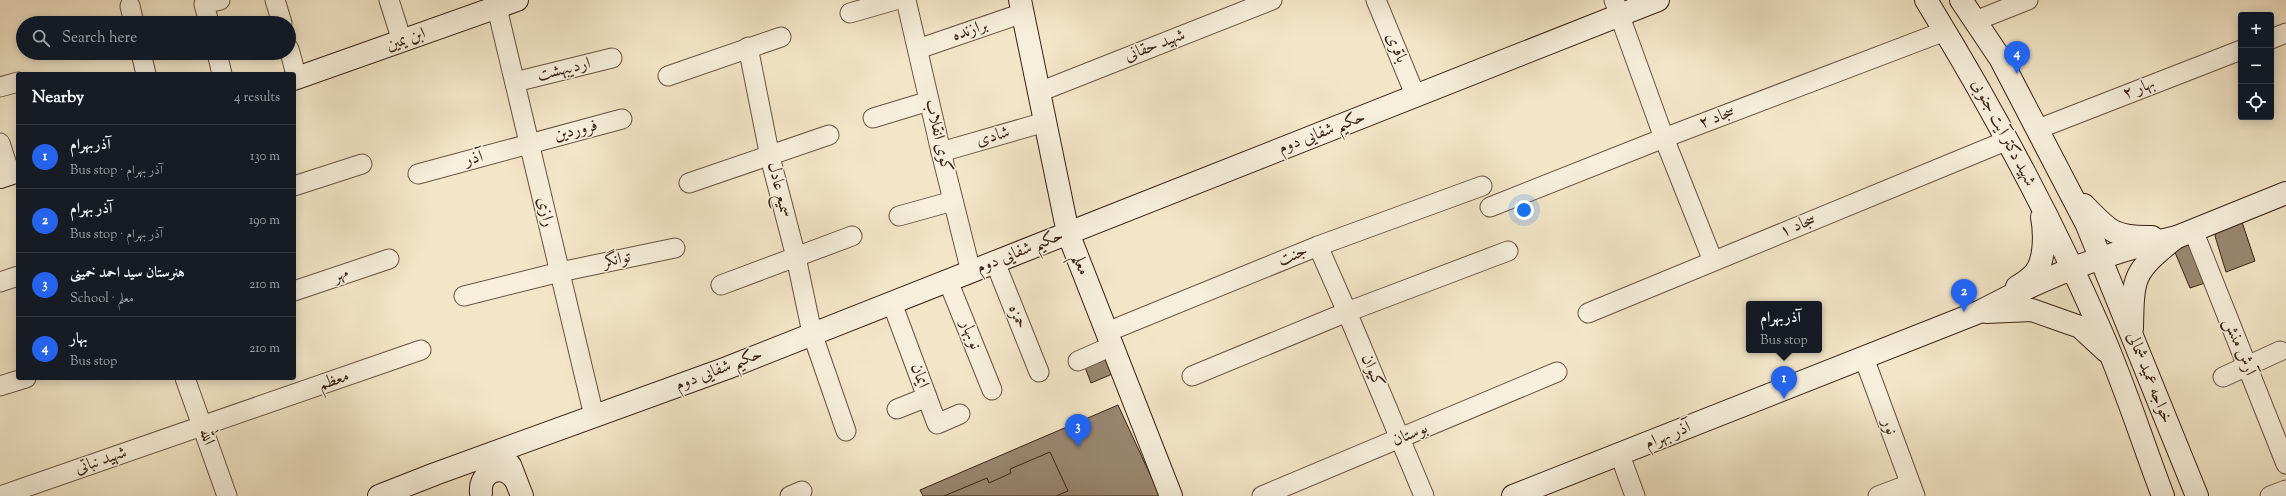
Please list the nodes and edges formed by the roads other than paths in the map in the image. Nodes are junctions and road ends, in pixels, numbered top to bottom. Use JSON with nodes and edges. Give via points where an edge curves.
{"nodes":[{"id":1,"x":220,"y":0,"type":"edge"},
{"id":2,"x":275,"y":0,"type":"edge"},
{"id":3,"x":389,"y":0,"type":"edge"},
{"id":4,"x":517,"y":0,"type":"edge"},
{"id":5,"x":894,"y":0,"type":"edge"},
{"id":6,"x":906,"y":0,"type":"edge"},
{"id":7,"x":1272,"y":0,"type":"edge"},
{"id":8,"x":1376,"y":0,"type":"edge"},
{"id":9,"x":1658,"y":0,"type":"edge"},
{"id":10,"x":1922,"y":0,"type":"edge"},
{"id":11,"x":1926,"y":0,"type":"edge"},
{"id":12,"x":1961,"y":0,"type":"edge"},
{"id":13,"x":2028,"y":0,"type":"edge"},
{"id":14,"x":489,"y":6,"type":"edge"},
{"id":15,"x":1022,"y":7,"type":"edge"},
{"id":16,"x":1616,"y":8,"type":"edge"},
{"id":17,"x":850,"y":13,"type":"dead end"},
{"id":18,"x":207,"y":16,"type":"edge"},
{"id":19,"x":280,"y":16,"type":"edge"},
{"id":20,"x":1976,"y":21,"type":"junction"},
{"id":21,"x":1941,"y":25,"type":"junction"},
{"id":22,"x":2286,"y":33,"type":"edge"},
{"id":23,"x":781,"y":37,"type":"dead end"},
{"id":24,"x":2274,"y":38,"type":"edge"},
{"id":25,"x":402,"y":41,"type":"junction"},
{"id":26,"x":748,"y":47,"type":"junction"},
{"id":27,"x":918,"y":49,"type":"junction"},
{"id":28,"x":2238,"y":51,"type":"edge"},
{"id":29,"x":612,"y":58,"type":"dead end"},
{"id":30,"x":143,"y":60,"type":"edge"},
{"id":31,"x":218,"y":60,"type":"edge"},
{"id":32,"x":292,"y":60,"type":"edge"},
{"id":33,"x":146,"y":72,"type":"edge"},
{"id":34,"x":221,"y":72,"type":"edge"},
{"id":35,"x":295,"y":72,"type":"edge"},
{"id":36,"x":668,"y":76,"type":"dead end"},
{"id":37,"x":296,"y":78,"type":"edge"},
{"id":38,"x":515,"y":82,"type":"junction"},
{"id":39,"x":16,"y":83,"type":"edge"},
{"id":40,"x":0,"y":87,"type":"edge"},
{"id":41,"x":1039,"y":92,"type":"junction"},
{"id":42,"x":1416,"y":97,"type":"junction"},
{"id":43,"x":929,"y":101,"type":"junction"},
{"id":44,"x":873,"y":118,"type":"dead end"},
{"id":45,"x":622,"y":119,"type":"dead end"},
{"id":46,"x":1045,"y":122,"type":"junction"},
{"id":47,"x":2038,"y":128,"type":"junction"},
{"id":48,"x":829,"y":135,"type":"dead end"},
{"id":49,"x":1664,"y":138,"type":"junction"},
{"id":50,"x":2008,"y":140,"type":"junction"},
{"id":51,"x":0,"y":143,"type":"edge"},
{"id":52,"x":529,"y":143,"type":"junction"},
{"id":53,"x":941,"y":152,"type":"junction"},
{"id":54,"x":770,"y":156,"type":"junction"},
{"id":55,"x":362,"y":164,"type":"dead end"},
{"id":56,"x":9,"y":174,"type":"edge"},
{"id":57,"x":418,"y":174,"type":"dead end"},
{"id":58,"x":689,"y":184,"type":"dead end"},
{"id":59,"x":296,"y":185,"type":"edge"},
{"id":60,"x":1482,"y":186,"type":"dead end"},
{"id":61,"x":2070,"y":191,"type":"junction"},
{"id":62,"x":2285,"y":198,"type":"edge"},
{"id":63,"x":953,"y":201,"type":"junction"},
{"id":64,"x":2040,"y":204,"type":"junction"},
{"id":65,"x":1490,"y":207,"type":"dead end"},
{"id":66,"x":899,"y":216,"type":"dead end"},
{"id":67,"x":1068,"y":233,"type":"junction"},
{"id":68,"x":2185,"y":234,"type":"junction"},
{"id":69,"x":852,"y":236,"type":"dead end"},
{"id":70,"x":1318,"y":246,"type":"junction"},
{"id":71,"x":675,"y":248,"type":"dead end"},
{"id":72,"x":1508,"y":251,"type":"dead end"},
{"id":73,"x":796,"y":257,"type":"junction"},
{"id":74,"x":389,"y":259,"type":"dead end"},
{"id":75,"x":1713,"y":261,"type":"junction"},
{"id":76,"x":995,"y":262,"type":"junction"},
{"id":77,"x":2103,"y":265,"type":"junction"},
{"id":78,"x":560,"y":272,"type":"junction"},
{"id":79,"x":971,"y":272,"type":"junction"},
{"id":80,"x":2075,"y":276,"type":"junction"},
{"id":81,"x":16,"y":277,"type":"edge"},
{"id":82,"x":948,"y":281,"type":"junction"},
{"id":83,"x":0,"y":282,"type":"edge"},
{"id":84,"x":721,"y":285,"type":"dead end"},
{"id":85,"x":296,"y":291,"type":"edge"},
{"id":86,"x":464,"y":296,"type":"dead end"},
{"id":87,"x":892,"y":303,"type":"junction"},
{"id":88,"x":1347,"y":312,"type":"junction"},
{"id":89,"x":1979,"y":312,"type":"junction"},
{"id":90,"x":1588,"y":314,"type":"dead end"},
{"id":91,"x":812,"y":333,"type":"junction"},
{"id":92,"x":2132,"y":336,"type":"junction"},
{"id":93,"x":1110,"y":339,"type":"junction"},
{"id":94,"x":421,"y":350,"type":"dead end"},
{"id":95,"x":2280,"y":351,"type":"dead end"},
{"id":96,"x":2109,"y":353,"type":"junction"},
{"id":97,"x":1864,"y":358,"type":"junction"},
{"id":98,"x":1078,"y":361,"type":"dead end"},
{"id":99,"x":2247,"y":366,"type":"junction"},
{"id":100,"x":1039,"y":372,"type":"dead end"},
{"id":101,"x":1557,"y":372,"type":"dead end"},
{"id":102,"x":1192,"y":376,"type":"dead end"},
{"id":103,"x":2223,"y":377,"type":"dead end"},
{"id":104,"x":20,"y":380,"type":"edge"},
{"id":105,"x":186,"y":380,"type":"edge"},
{"id":106,"x":0,"y":386,"type":"edge"},
{"id":107,"x":992,"y":390,"type":"dead end"},
{"id":108,"x":927,"y":397,"type":"junction"},
{"id":109,"x":897,"y":409,"type":"dead end"},
{"id":110,"x":960,"y":414,"type":"dead end"},
{"id":111,"x":594,"y":416,"type":"junction"},
{"id":112,"x":202,"y":427,"type":"junction"},
{"id":113,"x":846,"y":431,"type":"dead end"},
{"id":114,"x":1400,"y":439,"type":"junction"},
{"id":115,"x":504,"y":448,"type":"junction"},
{"id":116,"x":1620,"y":456,"type":"junction"},
{"id":117,"x":466,"y":463,"type":"junction"},
{"id":118,"x":2286,"y":464,"type":"edge"},
{"id":119,"x":519,"y":487,"type":"edge"},
{"id":120,"x":1912,"y":490,"type":"edge"},
{"id":121,"x":2286,"y":490,"type":"edge"},
{"id":122,"x":481,"y":494,"type":"edge"},
{"id":123,"x":0,"y":496,"type":"edge"},
{"id":124,"x":228,"y":496,"type":"edge"},
{"id":125,"x":379,"y":496,"type":"edge"},
{"id":126,"x":1171,"y":496,"type":"edge"},
{"id":127,"x":1262,"y":496,"type":"edge"},
{"id":128,"x":1424,"y":496,"type":"edge"},
{"id":129,"x":1513,"y":496,"type":"edge"},
{"id":130,"x":1635,"y":496,"type":"edge"},
{"id":131,"x":1878,"y":496,"type":"edge"},
{"id":132,"x":2163,"y":496,"type":"edge"},
{"id":133,"x":2196,"y":496,"type":"edge"},
{"id":134,"x":2270,"y":496,"type":"edge"}],
"edges":[{"from":1,"to":18,"type":"street","via":[[204,4]]},
{"from":2,"to":19,"type":"street"},
{"from":3,"to":25,"type":"street"},
{"from":4,"to":14,"type":"street","name":"ابن یمین"},
{"from":5,"to":17,"type":"street"},
{"from":6,"to":27,"type":"street","name":"کوی انقلاب"},
{"from":7,"to":41,"type":"street","name":"شهید حقانی"},
{"from":8,"to":42,"type":"street","name":"باقری"},
{"from":9,"to":16,"type":"street","name":"حکیم شفایی دوم"},
{"from":10,"to":21,"type":"street"},
{"from":11,"to":21,"type":"street","name":"شهید دکتر آیت جنوبی"},
{"from":12,"to":20,"type":"street","name":"شهید دکتر آیت جنوبی"},
{"from":13,"to":20,"type":"street"},
{"from":14,"to":25,"type":"street","name":"ابن یمین"},
{"from":14,"to":38,"type":"street","name":"رازی"},
{"from":15,"to":27,"type":"street","name":"برازنده"},
{"from":15,"to":41,"type":"street","name":"معلم"},
{"from":16,"to":42,"type":"street","name":"حکیم شفایی دوم"},
{"from":16,"to":49,"type":"street"},
{"from":20,"to":47,"type":"street","name":"شهید دکتر آیت جنوبی","via":[[2000,58]]},
{"from":21,"to":49,"type":"street","name":"سجاد ۲"},
{"from":21,"to":50,"type":"street","name":"شهید دکتر آیت جنوبی"},
{"from":22,"to":24,"type":"street"},
{"from":23,"to":26,"type":"street"},
{"from":25,"to":37,"type":"street","name":"ابن یمین"},
{"from":26,"to":36,"type":"street"},
{"from":26,"to":54,"type":"street","name":"سمیع عادل"},
{"from":27,"to":43,"type":"street","name":"کوی انقلاب"},
{"from":28,"to":47,"type":"street","name":"بهار ۲"},
{"from":29,"to":38,"type":"street","name":"اردیبهشت"},
{"from":30,"to":33,"type":"street"},
{"from":31,"to":34,"type":"street"},
{"from":32,"to":35,"type":"street"},
{"from":38,"to":52,"type":"street","name":"رازی"},
{"from":39,"to":40,"type":"street"},
{"from":41,"to":46,"type":"street","name":"معلم"},
{"from":42,"to":67,"type":"street","name":"حکیم شفایی دوم"},
{"from":43,"to":44,"type":"street"},
{"from":43,"to":53,"type":"street","name":"کوی انقلاب"},
{"from":45,"to":52,"type":"street","name":"فروردین"},
{"from":46,"to":53,"type":"street","name":"شادی"},
{"from":46,"to":67,"type":"street","name":"معلم"},
{"from":47,"to":61,"type":"street","name":"شهید دکتر آیت جنوبی"},
{"from":48,"to":54,"type":"street"},
{"from":49,"to":65,"type":"street","name":"سجاد ۲"},
{"from":49,"to":75,"type":"street"},
{"from":50,"to":64,"type":"street","name":"شهید دکتر آیت جنوبی"},
{"from":50,"to":75,"type":"street","name":"سجاد ۱"},
{"from":51,"to":56,"type":"street"},
{"from":52,"to":57,"type":"street","name":"آذر"},
{"from":52,"to":78,"type":"street","name":"رازی"},
{"from":53,"to":63,"type":"street","name":"کوی انقلاب"},
{"from":54,"to":58,"type":"street"},
{"from":54,"to":73,"type":"street","name":"سمیع عادل"},
{"from":55,"to":59,"type":"street"},
{"from":60,"to":70,"type":"street","name":"جنت"},
{"from":61,"to":68,"type":"street","via":[[2106,229],[2130,238]]},
{"from":61,"to":77,"type":"street","name":"شهید دکتر آیت جنوبی"},
{"from":62,"to":68,"type":"street"},
{"from":63,"to":66,"type":"street"},
{"from":63,"to":79,"type":"street","name":"کوی انقلاب"},
{"from":64,"to":80,"type":"street","name":"شهید دکتر آیت جنوبی"},
{"from":64,"to":89,"type":"street","via":[[2045,237],[2041,259],[2034,276]]},
{"from":67,"to":76,"type":"street","name":"حکیم شفایی دوم"},
{"from":67,"to":93,"type":"street","name":"معلم"},
{"from":68,"to":77,"type":"street","via":[[2146,256]]},
{"from":68,"to":92,"type":"street","via":[[2152,256],[2135,280]]},
{"from":68,"to":99,"type":"street","name":"آرش منش"},
{"from":69,"to":73,"type":"street"},
{"from":70,"to":88,"type":"street","name":"کیوان"},
{"from":70,"to":93,"type":"street","name":"جنت"},
{"from":71,"to":78,"type":"street","name":"توانگر"},
{"from":72,"to":88,"type":"street"},
{"from":73,"to":84,"type":"street"},
{"from":73,"to":91,"type":"street","name":"سمیع عادل"},
{"from":74,"to":85,"type":"street","name":"مهر"},
{"from":75,"to":90,"type":"street","name":"سجاد ۱"},
{"from":76,"to":79,"type":"street","name":"حکیم شفایی دوم"},
{"from":76,"to":100,"type":"street","name":"حمزه"},
{"from":77,"to":80,"type":"street"},
{"from":77,"to":92,"type":"street","name":"خواجه عمید شمالی"},
{"from":78,"to":86,"type":"street","name":"توانگر"},
{"from":78,"to":111,"type":"street","name":"رازی"},
{"from":79,"to":82,"type":"street","name":"حکیم شفایی دوم"},
{"from":80,"to":89,"type":"street","via":[[2037,299]]},
{"from":80,"to":96,"type":"street","name":"خواجه عمید شمالی"},
{"from":81,"to":83,"type":"street"},
{"from":82,"to":87,"type":"street","name":"حکیم شفایی دوم"},
{"from":82,"to":107,"type":"street","name":"نوبهار"},
{"from":87,"to":91,"type":"street","name":"حکیم شفایی دوم"},
{"from":87,"to":108,"type":"street","name":"ایمان"},
{"from":88,"to":102,"type":"street"},
{"from":88,"to":114,"type":"street","name":"کیوان"},
{"from":89,"to":96,"type":"street","via":[[2032,310],[2080,327]]},
{"from":89,"to":97,"type":"street","name":"آذر بهرام"},
{"from":91,"to":111,"type":"street","name":"حکیم شفایی دوم","via":[[727,368]]},
{"from":91,"to":113,"type":"street"},
{"from":92,"to":133,"type":"street","name":"خواجه عمید شمالی"},
{"from":93,"to":98,"type":"street","name":"جنت"},
{"from":93,"to":126,"type":"street","name":"معلم"},
{"from":94,"to":112,"type":"street","name":"معظم"},
{"from":95,"to":99,"type":"street"},
{"from":96,"to":132,"type":"street","name":"خواجه عمید شمالی"},
{"from":97,"to":116,"type":"street","name":"آذر بهرام"},
{"from":97,"to":120,"type":"street","name":"نور"},
{"from":99,"to":103,"type":"street"},
{"from":99,"to":118,"type":"street","name":"آرش منش"},
{"from":101,"to":114,"type":"street","name":"بوستان"},
{"from":104,"to":106,"type":"street"},
{"from":105,"to":112,"type":"street","name":"الله"},
{"from":108,"to":109,"type":"street"},
{"from":108,"to":110,"type":"street","name":"ایمان","via":[[937,424]]},
{"from":111,"to":115,"type":"street","name":"حکیم شفایی دوم"},
{"from":112,"to":123,"type":"street","name":"شهید نباتی"},
{"from":112,"to":124,"type":"street","name":"الله"},
{"from":114,"to":127,"type":"street","name":"بوستان"},
{"from":114,"to":128,"type":"street","name":"کیوان"},
{"from":115,"to":117,"type":"street","name":"حکیم شفایی دوم"},
{"from":115,"to":119,"type":"street"},
{"from":116,"to":129,"type":"street","name":"آذر بهرام"},
{"from":116,"to":130,"type":"street"},
{"from":117,"to":122,"type":"street"},
{"from":117,"to":125,"type":"street","name":"حکیم شفایی دوم"},
{"from":119,"to":122,"type":"street","via":[[506,471],[495,470],[489,472],[482,481]]},
{"from":120,"to":131,"type":"street"},
{"from":121,"to":134,"type":"street"}]}
